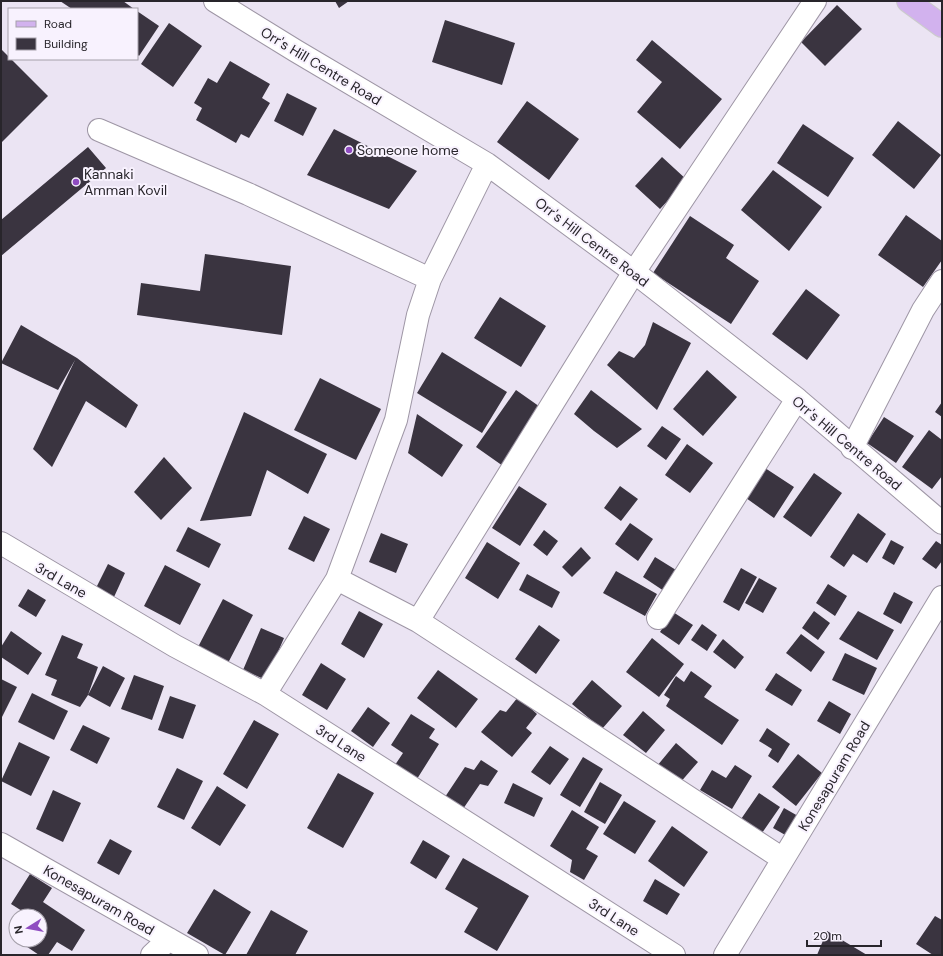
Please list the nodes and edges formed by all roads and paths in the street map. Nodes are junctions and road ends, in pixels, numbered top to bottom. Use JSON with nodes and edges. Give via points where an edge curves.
{"nodes":[{"id":1,"x":215,"y":1,"type":"edge"},
{"id":2,"x":815,"y":1,"type":"edge"},
{"id":3,"x":908,"y":1,"type":"edge"},
{"id":4,"x":942,"y":26,"type":"edge"},
{"id":5,"x":99,"y":130,"type":"dead end"},
{"id":6,"x":487,"y":164,"type":"junction"},
{"id":7,"x":634,"y":272,"type":"junction"},
{"id":8,"x":430,"y":279,"type":"junction"},
{"id":9,"x":942,"y":281,"type":"edge"},
{"id":10,"x":797,"y":399,"type":"junction"},
{"id":11,"x":852,"y":448,"type":"junction"},
{"id":12,"x":942,"y":523,"type":"edge"},
{"id":13,"x":1,"y":543,"type":"edge"},
{"id":14,"x":337,"y":579,"type":"junction"},
{"id":15,"x":942,"y":598,"type":"edge"},
{"id":16,"x":658,"y":618,"type":"dead end"},
{"id":17,"x":418,"y":622,"type":"junction"},
{"id":18,"x":265,"y":694,"type":"junction"},
{"id":19,"x":1,"y":844,"type":"edge"},
{"id":20,"x":783,"y":859,"type":"junction"},
{"id":21,"x":169,"y":940,"type":"junction"},
{"id":22,"x":152,"y":955,"type":"edge"},
{"id":23,"x":197,"y":955,"type":"edge"},
{"id":24,"x":674,"y":955,"type":"edge"},
{"id":25,"x":725,"y":955,"type":"edge"}],
"edges":[{"from":1,"to":6,"type":"street","name":"Orr's Hill Centre Road"},
{"from":2,"to":7,"type":"street"},
{"from":3,"to":4,"type":"main road"},
{"from":5,"to":8,"type":"street","via":[[248,194]]},
{"from":6,"to":7,"type":"street","name":"Orr's Hill Centre Road"},
{"from":6,"to":8,"type":"street"},
{"from":7,"to":10,"type":"street","name":"Orr's Hill Centre Road"},
{"from":7,"to":17,"type":"street"},
{"from":8,"to":14,"type":"street","via":[[418,315],[396,420]]},
{"from":9,"to":11,"type":"street","via":[[923,310]]},
{"from":10,"to":11,"type":"street","name":"Orr's Hill Centre Road"},
{"from":10,"to":16,"type":"street"},
{"from":11,"to":12,"type":"street","name":"Orr's Hill Centre Road"},
{"from":13,"to":18,"type":"street","name":"3rd Lane","via":[[175,646]]},
{"from":14,"to":17,"type":"street"},
{"from":14,"to":18,"type":"street"},
{"from":15,"to":20,"type":"street","name":"Konesapuram Road"},
{"from":17,"to":20,"type":"street"},
{"from":18,"to":24,"type":"street","name":"3rd Lane"},
{"from":19,"to":21,"type":"street","name":"Konesapuram Road"},
{"from":20,"to":25,"type":"street","name":"Konesapuram Road"},
{"from":21,"to":22,"type":"street"},
{"from":21,"to":23,"type":"street","name":"Konesapuram Road"}]}
